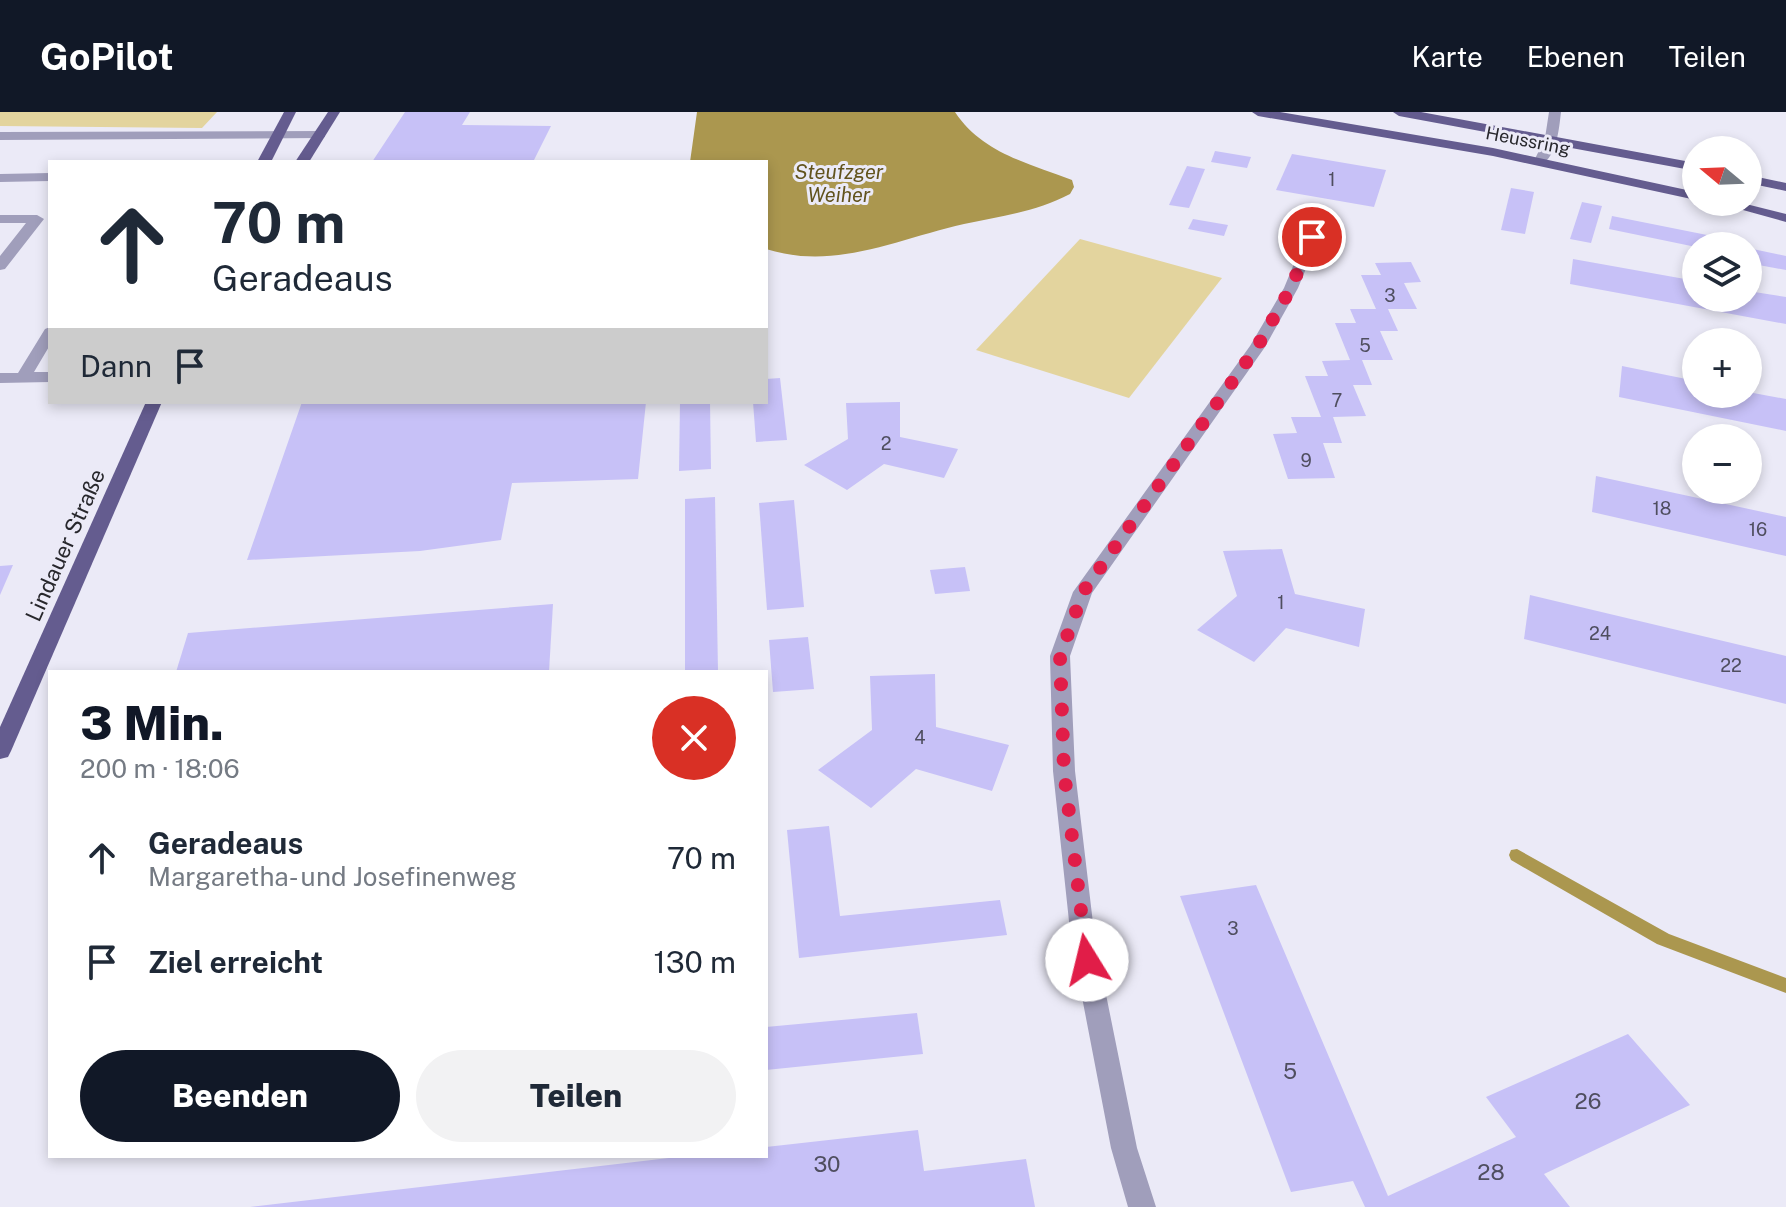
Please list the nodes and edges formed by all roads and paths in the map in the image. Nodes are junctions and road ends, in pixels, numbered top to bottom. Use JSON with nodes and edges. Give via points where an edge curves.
{"nodes":[{"id":1,"x":290,"y":112,"type":"edge"},
{"id":2,"x":334,"y":112,"type":"edge"},
{"id":3,"x":1258,"y":112,"type":"edge"},
{"id":4,"x":1399,"y":112,"type":"edge"},
{"id":5,"x":1555,"y":112,"type":"edge"},
{"id":6,"x":277,"y":133,"type":"junction"},
{"id":7,"x":320,"y":134,"type":"junction"},
{"id":8,"x":1551,"y":138,"type":"junction"},
{"id":9,"x":3,"y":139,"type":"edge"},
{"id":10,"x":265,"y":160,"type":"edge"},
{"id":11,"x":303,"y":160,"type":"edge"},
{"id":12,"x":1541,"y":161,"type":"junction"},
{"id":13,"x":1682,"y":164,"type":"edge"},
{"id":14,"x":48,"y":177,"type":"edge"},
{"id":15,"x":0,"y":178,"type":"edge"},
{"id":16,"x":1762,"y":182,"type":"edge"},
{"id":17,"x":1786,"y":187,"type":"edge"},
{"id":18,"x":1682,"y":193,"type":"edge"},
{"id":19,"x":1762,"y":212,"type":"edge"},
{"id":20,"x":1786,"y":218,"type":"edge"},
{"id":21,"x":0,"y":219,"type":"edge"},
{"id":22,"x":1312,"y":237,"type":"dead end"},
{"id":23,"x":0,"y":266,"type":"edge"},
{"id":24,"x":48,"y":335,"type":"edge"},
{"id":25,"x":48,"y":377,"type":"edge"},
{"id":26,"x":0,"y":378,"type":"edge"},
{"id":27,"x":23,"y":378,"type":"junction"},
{"id":28,"x":153,"y":404,"type":"edge"},
{"id":29,"x":0,"y":749,"type":"edge"},
{"id":30,"x":1142,"y":1207,"type":"edge"}],
"edges":[{"from":1,"to":6,"type":"main road"},
{"from":2,"to":7,"type":"main road"},
{"from":3,"to":12,"type":"main road","name":"Heussring"},
{"from":4,"to":8,"type":"main road","name":"Heussring"},
{"from":5,"to":8,"type":"street"},
{"from":6,"to":7,"type":"street"},
{"from":6,"to":9,"type":"street"},
{"from":6,"to":10,"type":"main road"},
{"from":7,"to":11,"type":"main road"},
{"from":8,"to":12,"type":"street"},
{"from":8,"to":13,"type":"main road","name":"Heussring"},
{"from":12,"to":18,"type":"main road","name":"Heussring"},
{"from":14,"to":15,"type":"street"},
{"from":16,"to":17,"type":"main road"},
{"from":19,"to":20,"type":"main road"},
{"from":21,"to":23,"type":"street","via":[[37,219]]},
{"from":22,"to":30,"type":"street","via":[[1291,288],[1257,347],[1083,592],[1060,656],[1064,771],[1083,940],[1124,1148]]},
{"from":24,"to":27,"type":"street"},
{"from":25,"to":27,"type":"street"},
{"from":26,"to":27,"type":"street"},
{"from":28,"to":29,"type":"main road","name":"Lindauer Straße"}]}
